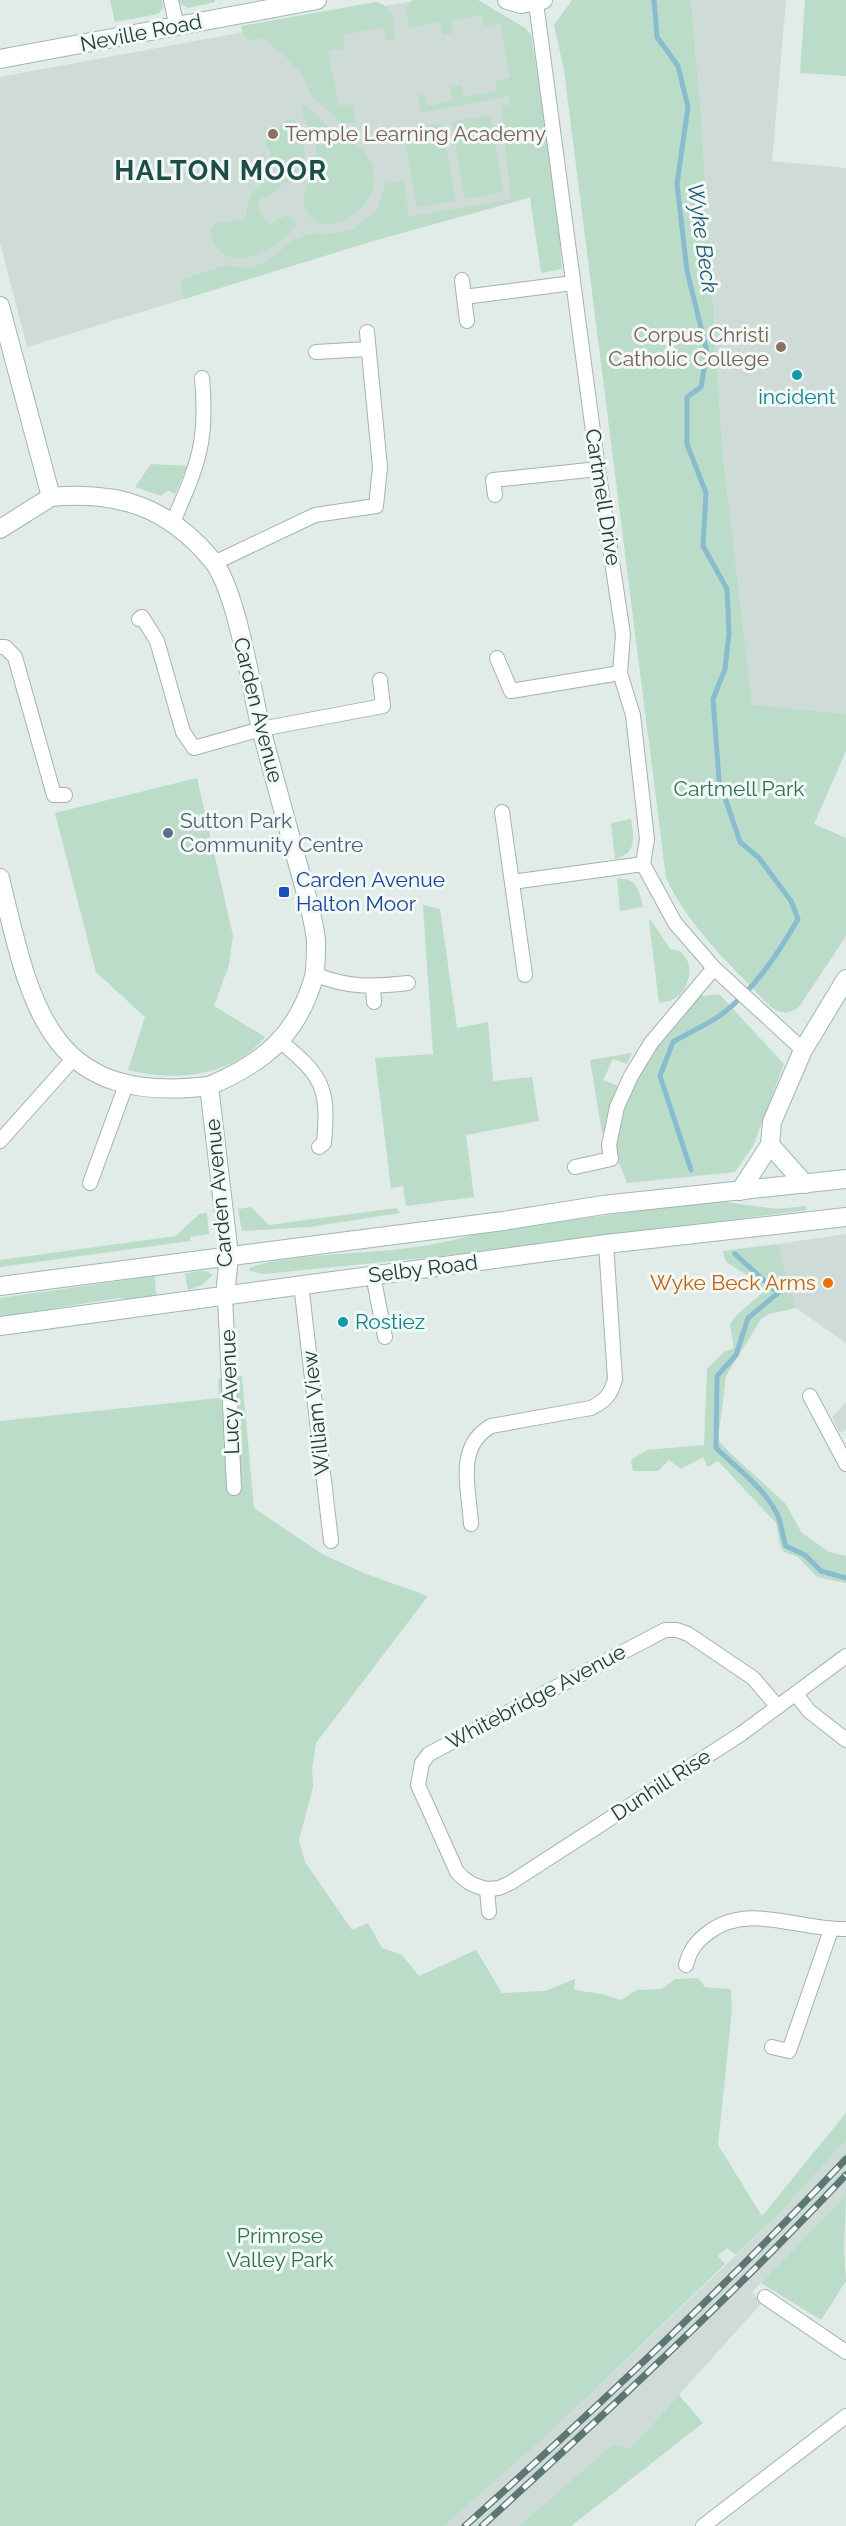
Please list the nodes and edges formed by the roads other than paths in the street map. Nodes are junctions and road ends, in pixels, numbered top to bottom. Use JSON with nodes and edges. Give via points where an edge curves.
{"nodes":[{"id":1,"x":171,"y":0,"type":"edge"},
{"id":2,"x":316,"y":0,"type":"edge"},
{"id":3,"x":507,"y":0,"type":"edge"},
{"id":4,"x":540,"y":2,"type":"edge"},
{"id":5,"x":177,"y":27,"type":"junction"},
{"id":6,"x":0,"y":59,"type":"edge"},
{"id":7,"x":462,"y":280,"type":"dead end"},
{"id":8,"x":573,"y":283,"type":"junction"},
{"id":9,"x":464,"y":297,"type":"junction"},
{"id":10,"x":0,"y":306,"type":"edge"},
{"id":11,"x":467,"y":321,"type":"dead end"},
{"id":12,"x":368,"y":332,"type":"dead end"},
{"id":13,"x":369,"y":348,"type":"junction"},
{"id":14,"x":316,"y":352,"type":"dead end"},
{"id":15,"x":202,"y":378,"type":"dead end"},
{"id":16,"x":598,"y":469,"type":"junction"},
{"id":17,"x":495,"y":495,"type":"dead end"},
{"id":18,"x":51,"y":496,"type":"junction"},
{"id":19,"x":173,"y":522,"type":"junction"},
{"id":20,"x":0,"y":529,"type":"edge"},
{"id":21,"x":214,"y":562,"type":"junction"},
{"id":22,"x":139,"y":619,"type":"dead end"},
{"id":23,"x":0,"y":648,"type":"edge"},
{"id":24,"x":496,"y":658,"type":"dead end"},
{"id":25,"x":620,"y":674,"type":"junction"},
{"id":26,"x":380,"y":680,"type":"dead end"},
{"id":27,"x":261,"y":729,"type":"junction"},
{"id":28,"x":65,"y":795,"type":"dead end"},
{"id":29,"x":502,"y":812,"type":"dead end"},
{"id":30,"x":643,"y":864,"type":"junction"},
{"id":31,"x":0,"y":878,"type":"edge"},
{"id":32,"x":512,"y":882,"type":"junction"},
{"id":33,"x":714,"y":968,"type":"junction"},
{"id":34,"x":314,"y":974,"type":"junction"},
{"id":35,"x":525,"y":975,"type":"dead end"},
{"id":36,"x":846,"y":979,"type":"edge"},
{"id":37,"x":408,"y":984,"type":"dead end"},
{"id":38,"x":373,"y":987,"type":"junction"},
{"id":39,"x":374,"y":1002,"type":"dead end"},
{"id":40,"x":281,"y":1042,"type":"junction"},
{"id":41,"x":803,"y":1050,"type":"junction"},
{"id":42,"x":74,"y":1058,"type":"junction"},
{"id":43,"x":126,"y":1085,"type":"junction"},
{"id":44,"x":209,"y":1086,"type":"junction"},
{"id":45,"x":0,"y":1141,"type":"edge"},
{"id":46,"x":770,"y":1145,"type":"junction"},
{"id":47,"x":319,"y":1146,"type":"dead end"},
{"id":48,"x":575,"y":1167,"type":"dead end"},
{"id":49,"x":846,"y":1179,"type":"edge"},
{"id":50,"x":90,"y":1183,"type":"dead end"},
{"id":51,"x":805,"y":1184,"type":"junction"},
{"id":52,"x":740,"y":1191,"type":"junction"},
{"id":53,"x":846,"y":1217,"type":"edge"},
{"id":54,"x":606,"y":1244,"type":"junction"},
{"id":55,"x":229,"y":1255,"type":"junction"},
{"id":56,"x":374,"y":1275,"type":"junction"},
{"id":57,"x":302,"y":1284,"type":"junction"},
{"id":58,"x":0,"y":1286,"type":"edge"},
{"id":59,"x":225,"y":1297,"type":"junction"},
{"id":60,"x":0,"y":1326,"type":"edge"},
{"id":61,"x":385,"y":1338,"type":"dead end"},
{"id":62,"x":810,"y":1396,"type":"dead end"},
{"id":63,"x":846,"y":1464,"type":"edge"},
{"id":64,"x":234,"y":1488,"type":"dead end"},
{"id":65,"x":471,"y":1524,"type":"dead end"},
{"id":66,"x":331,"y":1541,"type":"dead end"},
{"id":67,"x":846,"y":1656,"type":"edge"},
{"id":68,"x":796,"y":1694,"type":"junction"},
{"id":69,"x":778,"y":1707,"type":"junction"},
{"id":70,"x":846,"y":1740,"type":"edge"},
{"id":71,"x":487,"y":1889,"type":"junction"},
{"id":72,"x":489,"y":1912,"type":"dead end"},
{"id":73,"x":846,"y":1929,"type":"edge"},
{"id":74,"x":831,"y":1930,"type":"junction"},
{"id":75,"x":686,"y":1965,"type":"dead end"},
{"id":76,"x":772,"y":2047,"type":"dead end"},
{"id":77,"x":765,"y":2296,"type":"dead end"},
{"id":78,"x":846,"y":2352,"type":"edge"},
{"id":79,"x":846,"y":2416,"type":"edge"},
{"id":80,"x":703,"y":2526,"type":"edge"}],
"edges":[{"from":1,"to":5,"type":"street"},
{"from":2,"to":5,"type":"street","name":"Neville Road"},
{"from":3,"to":4,"type":"street","via":[[521,4]]},
{"from":4,"to":8,"type":"street","name":"Cartmell Drive"},
{"from":5,"to":6,"type":"street","name":"Neville Road"},
{"from":7,"to":9,"type":"street"},
{"from":8,"to":9,"type":"street"},
{"from":8,"to":16,"type":"street","name":"Cartmell Drive"},
{"from":9,"to":11,"type":"street"},
{"from":10,"to":18,"type":"street"},
{"from":12,"to":13,"type":"street"},
{"from":13,"to":14,"type":"street"},
{"from":13,"to":21,"type":"street","via":[[382,511],[315,515]]},
{"from":15,"to":19,"type":"street","via":[[202,444]]},
{"from":16,"to":17,"type":"street","via":[[492,474]]},
{"from":16,"to":25,"type":"street","name":"Cartmell Drive","via":[[623,634]]},
{"from":18,"to":19,"type":"street","name":"Carden Avenue","via":[[83,494],[116,499],[146,507]]},
{"from":18,"to":20,"type":"street"},
{"from":19,"to":21,"type":"street","name":"Carden Avenue"},
{"from":21,"to":27,"type":"street","name":"Carden Avenue","via":[[234,613]]},
{"from":22,"to":27,"type":"street","via":[[142,617],[157,641],[183,732],[194,748]]},
{"from":23,"to":28,"type":"street","via":[[5,647],[15,657],[54,795]]},
{"from":24,"to":25,"type":"street","via":[[507,692]]},
{"from":25,"to":30,"type":"street","name":"Cartmell Drive","via":[[633,715],[647,839]]},
{"from":26,"to":27,"type":"street","via":[[383,706]]},
{"from":27,"to":34,"type":"street","name":"Carden Avenue","via":[[308,901],[316,941]]},
{"from":29,"to":32,"type":"street"},
{"from":30,"to":32,"type":"street"},
{"from":30,"to":33,"type":"street","via":[[675,923]]},
{"from":31,"to":42,"type":"street","via":[[28,989],[56,1041]]},
{"from":32,"to":35,"type":"street"},
{"from":33,"to":41,"type":"street"},
{"from":33,"to":48,"type":"street","via":[[651,1043],[631,1076],[617,1107],[609,1145],[611,1159]]},
{"from":34,"to":38,"type":"street","via":[[347,985]]},
{"from":34,"to":40,"type":"street","name":"Carden Avenue","via":[[302,1008]]},
{"from":36,"to":41,"type":"street"},
{"from":37,"to":38,"type":"street"},
{"from":38,"to":39,"type":"street"},
{"from":40,"to":44,"type":"street","name":"Carden Avenue","via":[[238,1074]]},
{"from":40,"to":47,"type":"street","via":[[309,1065],[320,1082],[327,1109],[324,1143]]},
{"from":41,"to":46,"type":"street","via":[[772,1122]]},
{"from":42,"to":43,"type":"street"},
{"from":42,"to":45,"type":"street"},
{"from":43,"to":44,"type":"street","via":[[180,1090]]},
{"from":43,"to":50,"type":"street"},
{"from":44,"to":55,"type":"street","name":"Carden Avenue"},
{"from":46,"to":51,"type":"street"},
{"from":46,"to":52,"type":"street"},
{"from":49,"to":51,"type":"street","name":"Selby Road"},
{"from":51,"to":52,"type":"street","name":"Selby Road"},
{"from":52,"to":55,"type":"street","name":"Selby Road","via":[[603,1205]]},
{"from":53,"to":54,"type":"street","name":"Selby Road"},
{"from":54,"to":56,"type":"street","name":"Selby Road"},
{"from":54,"to":65,"type":"street","via":[[615,1379],[611,1392],[591,1408],[490,1426],[479,1432],[467,1455]]},
{"from":55,"to":58,"type":"street","name":"Selby Road"},
{"from":55,"to":59,"type":"street","name":"Carden Avenue"},
{"from":56,"to":57,"type":"street","name":"Selby Road"},
{"from":56,"to":61,"type":"street"},
{"from":57,"to":59,"type":"street","name":"Selby Road"},
{"from":57,"to":66,"type":"street","name":"William View"},
{"from":59,"to":60,"type":"street","name":"Selby Road"},
{"from":59,"to":64,"type":"street","name":"Lucy Avenue"},
{"from":62,"to":63,"type":"street"},
{"from":67,"to":68,"type":"street","name":"Dunhill Rise"},
{"from":68,"to":69,"type":"street","name":"Dunhill Rise"},
{"from":68,"to":70,"type":"street","via":[[808,1711]]},
{"from":69,"to":71,"type":"street","name":"Dunhill Rise","via":[[510,1882]]},
{"from":69,"to":71,"type":"street","name":"Whitebridge Avenue","via":[[753,1678],[707,1646],[688,1634],[665,1630],[429,1754],[422,1763],[418,1785],[457,1872],[474,1887]]},
{"from":71,"to":72,"type":"street"},
{"from":73,"to":74,"type":"street"},
{"from":74,"to":75,"type":"street","via":[[759,1917],[734,1920],[697,1941]]},
{"from":74,"to":76,"type":"street","via":[[789,2051]]},
{"from":77,"to":78,"type":"street"},
{"from":79,"to":80,"type":"street"}]}
